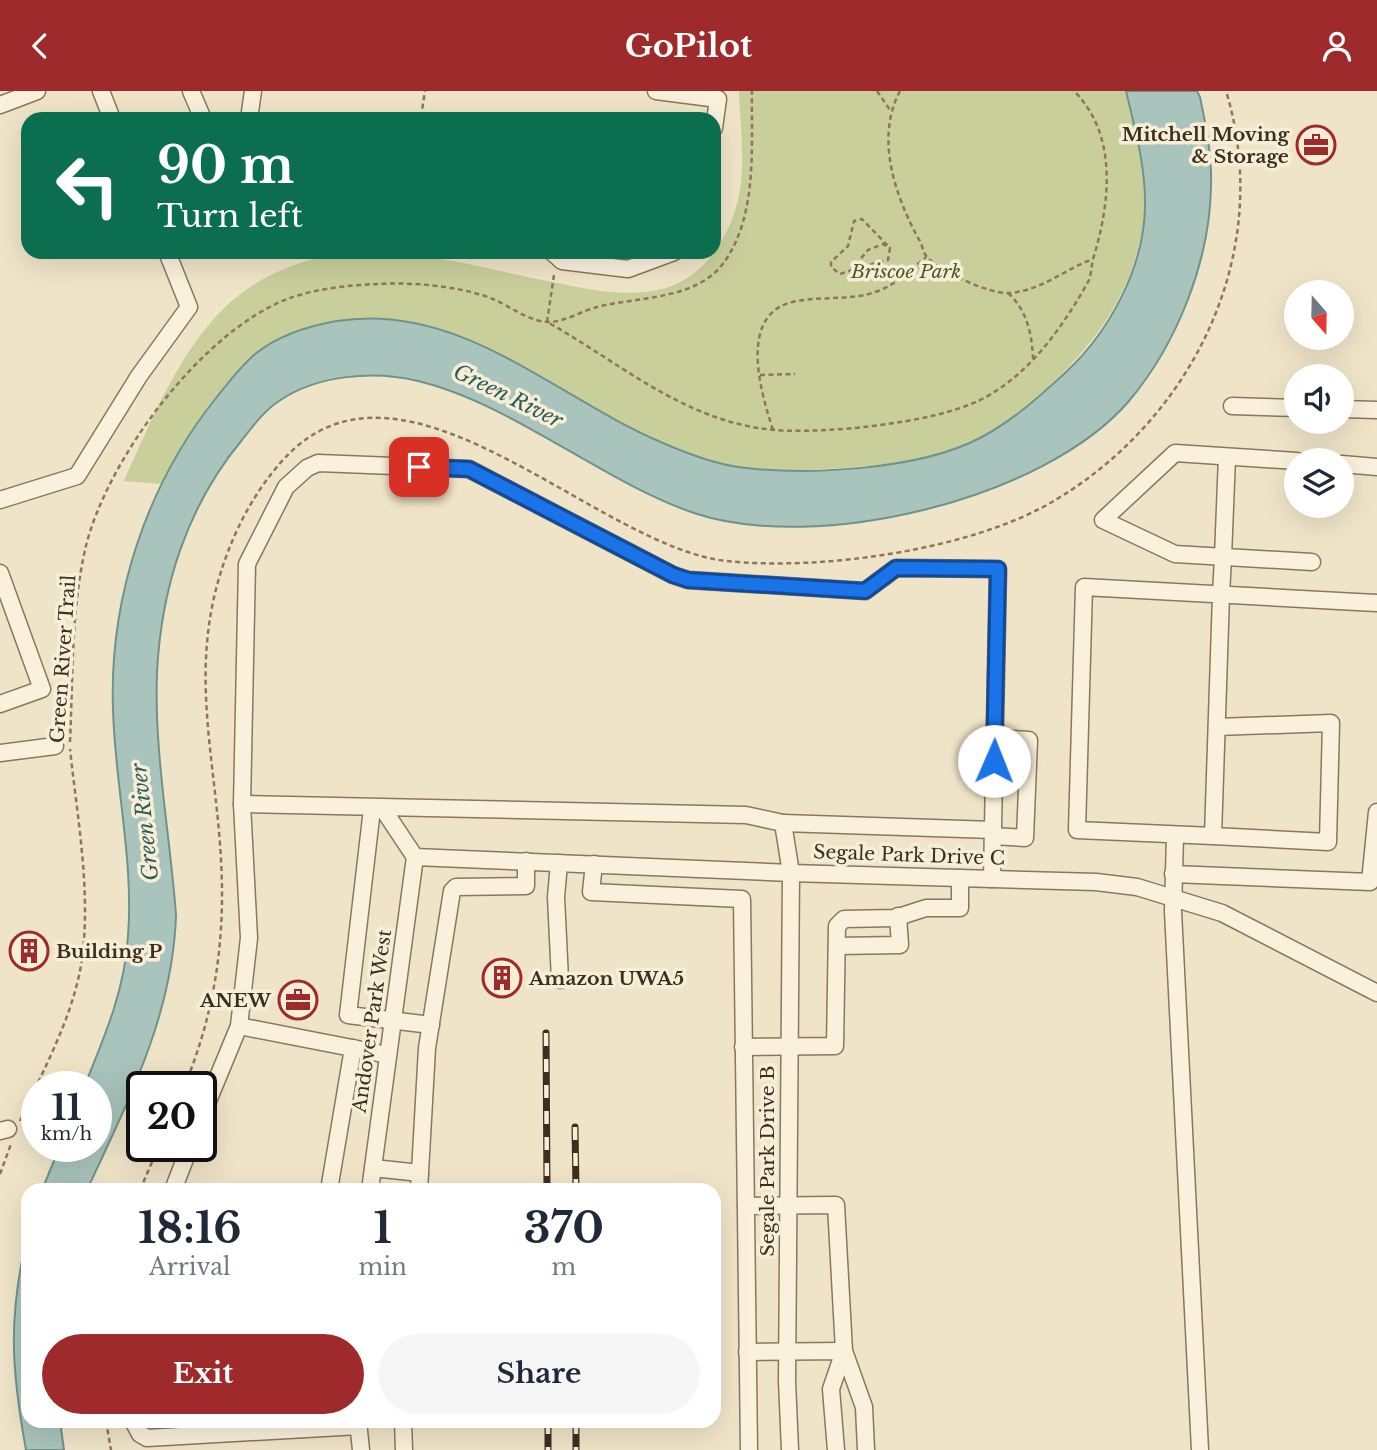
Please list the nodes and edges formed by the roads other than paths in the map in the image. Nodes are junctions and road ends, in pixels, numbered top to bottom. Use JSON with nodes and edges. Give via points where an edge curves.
{"nodes":[{"id":1,"x":37,"y":91,"type":"edge"},
{"id":2,"x":101,"y":91,"type":"edge"},
{"id":3,"x":191,"y":91,"type":"edge"},
{"id":4,"x":253,"y":91,"type":"edge"},
{"id":5,"x":656,"y":91,"type":"edge"},
{"id":6,"x":0,"y":105,"type":"edge"},
{"id":7,"x":110,"y":112,"type":"edge"},
{"id":8,"x":200,"y":112,"type":"edge"},
{"id":9,"x":250,"y":112,"type":"edge"},
{"id":10,"x":716,"y":112,"type":"edge"},
{"id":11,"x":170,"y":259,"type":"edge"},
{"id":12,"x":559,"y":259,"type":"edge"},
{"id":13,"x":655,"y":259,"type":"edge"},
{"id":14,"x":1232,"y":406,"type":"dead end"},
{"id":15,"x":1284,"y":408,"type":"edge"},
{"id":16,"x":1354,"y":410,"type":"edge"},
{"id":17,"x":1377,"y":411,"type":"edge"},
{"id":18,"x":1227,"y":457,"type":"junction"},
{"id":19,"x":1284,"y":460,"type":"edge"},
{"id":20,"x":1354,"y":465,"type":"edge"},
{"id":21,"x":1377,"y":467,"type":"edge"},
{"id":22,"x":0,"y":500,"type":"edge"},
{"id":23,"x":1223,"y":557,"type":"junction"},
{"id":24,"x":1312,"y":562,"type":"dead end"},
{"id":25,"x":0,"y":573,"type":"edge"},
{"id":26,"x":1222,"y":595,"type":"junction"},
{"id":27,"x":1377,"y":603,"type":"edge"},
{"id":28,"x":0,"y":704,"type":"edge"},
{"id":29,"x":1217,"y":727,"type":"junction"},
{"id":30,"x":995,"y":738,"type":"junction"},
{"id":31,"x":55,"y":746,"type":"dead end"},
{"id":32,"x":0,"y":753,"type":"edge"},
{"id":33,"x":242,"y":804,"type":"junction"},
{"id":34,"x":377,"y":809,"type":"junction"},
{"id":35,"x":1377,"y":812,"type":"edge"},
{"id":36,"x":783,"y":823,"type":"junction"},
{"id":37,"x":993,"y":833,"type":"junction"},
{"id":38,"x":1175,"y":835,"type":"junction"},
{"id":39,"x":1213,"y":836,"type":"junction"},
{"id":40,"x":415,"y":857,"type":"junction"},
{"id":41,"x":526,"y":861,"type":"junction"},
{"id":42,"x":559,"y":863,"type":"junction"},
{"id":43,"x":594,"y":864,"type":"junction"},
{"id":44,"x":791,"y":873,"type":"junction"},
{"id":45,"x":1173,"y":874,"type":"junction"},
{"id":46,"x":960,"y":878,"type":"junction"},
{"id":47,"x":992,"y":879,"type":"junction"},
{"id":48,"x":1172,"y":896,"type":"junction"},
{"id":49,"x":898,"y":916,"type":"junction"},
{"id":50,"x":836,"y":946,"type":"junction"},
{"id":51,"x":560,"y":980,"type":"dead end"},
{"id":52,"x":1377,"y":993,"type":"edge"},
{"id":53,"x":393,"y":1020,"type":"junction"},
{"id":54,"x":431,"y":1025,"type":"junction"},
{"id":55,"x":239,"y":1026,"type":"junction"},
{"id":56,"x":789,"y":1045,"type":"junction"},
{"id":57,"x":743,"y":1047,"type":"junction"},
{"id":58,"x":353,"y":1048,"type":"junction"},
{"id":59,"x":388,"y":1055,"type":"junction"},
{"id":60,"x":217,"y":1079,"type":"edge"},
{"id":61,"x":184,"y":1162,"type":"edge"},
{"id":62,"x":373,"y":1168,"type":"junction"},
{"id":63,"x":420,"y":1173,"type":"junction"},
{"id":64,"x":176,"y":1183,"type":"edge"},
{"id":65,"x":330,"y":1183,"type":"edge"},
{"id":66,"x":371,"y":1183,"type":"edge"},
{"id":67,"x":419,"y":1183,"type":"edge"},
{"id":68,"x":788,"y":1205,"type":"junction"},
{"id":69,"x":746,"y":1206,"type":"junction"},
{"id":70,"x":844,"y":1351,"type":"junction"},
{"id":71,"x":787,"y":1352,"type":"junction"},
{"id":72,"x":747,"y":1353,"type":"junction"},
{"id":73,"x":137,"y":1428,"type":"edge"},
{"id":74,"x":268,"y":1428,"type":"edge"},
{"id":75,"x":359,"y":1428,"type":"edge"},
{"id":76,"x":403,"y":1428,"type":"edge"},
{"id":77,"x":361,"y":1450,"type":"edge"},
{"id":78,"x":404,"y":1450,"type":"edge"},
{"id":79,"x":748,"y":1450,"type":"edge"},
{"id":80,"x":790,"y":1450,"type":"edge"},
{"id":81,"x":836,"y":1450,"type":"edge"},
{"id":82,"x":866,"y":1450,"type":"edge"},
{"id":83,"x":1200,"y":1450,"type":"edge"}],
"edges":[{"from":1,"to":6,"type":"street"},
{"from":2,"to":7,"type":"street"},
{"from":3,"to":8,"type":"street"},
{"from":4,"to":9,"type":"street"},
{"from":5,"to":10,"type":"street","via":[[718,99]]},
{"from":11,"to":22,"type":"street","via":[[189,307],[139,376],[77,476]]},
{"from":12,"to":13,"type":"street","via":[[628,269]]},
{"from":14,"to":15,"type":"street"},
{"from":16,"to":17,"type":"street"},
{"from":18,"to":19,"type":"street"},
{"from":18,"to":23,"type":"street"},
{"from":18,"to":23,"type":"street","via":[[1175,453],[1103,520],[1175,554]]},
{"from":20,"to":21,"type":"street"},
{"from":23,"to":24,"type":"street"},
{"from":23,"to":26,"type":"street"},
{"from":25,"to":28,"type":"street","via":[[42,689]]},
{"from":26,"to":27,"type":"street"},
{"from":26,"to":29,"type":"street"},
{"from":26,"to":38,"type":"street","via":[[1084,587],[1077,830]]},
{"from":29,"to":39,"type":"street"},
{"from":29,"to":39,"type":"street","via":[[1331,723],[1328,842]]},
{"from":30,"to":33,"type":"street","via":[[998,569],[896,568],[865,591],[688,580],[469,469],[318,463],[286,487],[247,565]]},
{"from":30,"to":37,"type":"street"},
{"from":30,"to":37,"type":"street","via":[[1029,740],[1025,838]]},
{"from":31,"to":32,"type":"street"},
{"from":33,"to":34,"type":"street"},
{"from":33,"to":55,"type":"street","via":[[249,938]]},
{"from":34,"to":36,"type":"street","via":[[746,815]]},
{"from":34,"to":40,"type":"street"},
{"from":34,"to":53,"type":"street","via":[[348,1015]]},
{"from":35,"to":45,"type":"street","via":[[1370,882]]},
{"from":36,"to":37,"type":"street"},
{"from":36,"to":44,"type":"street","name":"Segale Park Drive B"},
{"from":37,"to":47,"type":"street"},
{"from":38,"to":39,"type":"street"},
{"from":38,"to":45,"type":"street"},
{"from":40,"to":41,"type":"street","name":"Segale Park Drive C"},
{"from":40,"to":53,"type":"street","name":"Andover Park West"},
{"from":41,"to":42,"type":"street","name":"Segale Park Drive C"},
{"from":41,"to":54,"type":"street","via":[[526,886],[456,887],[452,891]]},
{"from":42,"to":43,"type":"street","name":"Segale Park Drive C"},
{"from":42,"to":51,"type":"street"},
{"from":43,"to":44,"type":"street","name":"Segale Park Drive C"},
{"from":43,"to":57,"type":"street","via":[[591,893],[742,899]]},
{"from":44,"to":46,"type":"street","name":"Segale Park Drive C"},
{"from":44,"to":56,"type":"street","name":"Segale Park Drive B"},
{"from":45,"to":48,"type":"street"},
{"from":46,"to":47,"type":"street","name":"Segale Park Drive C"},
{"from":46,"to":49,"type":"street","via":[[960,908],[926,908]]},
{"from":47,"to":48,"type":"street","name":"Segale Park Drive C","via":[[1096,882]]},
{"from":48,"to":52,"type":"street","name":"Segale Park Drive C","via":[[1222,913]]},
{"from":48,"to":83,"type":"street"},
{"from":49,"to":50,"type":"street","via":[[844,919],[837,926]]},
{"from":49,"to":50,"type":"street","via":[[900,945]]},
{"from":50,"to":56,"type":"street","via":[[835,1046]]},
{"from":53,"to":54,"type":"street"},
{"from":53,"to":59,"type":"street","name":"Andover Park West"},
{"from":54,"to":63,"type":"street"},
{"from":55,"to":58,"type":"street"},
{"from":55,"to":60,"type":"street"},
{"from":56,"to":57,"type":"street"},
{"from":56,"to":68,"type":"street","name":"Segale Park Drive B"},
{"from":57,"to":69,"type":"street"},
{"from":58,"to":59,"type":"street"},
{"from":58,"to":65,"type":"street"},
{"from":59,"to":62,"type":"street","name":"Andover Park West"},
{"from":61,"to":64,"type":"street"},
{"from":62,"to":63,"type":"street"},
{"from":62,"to":66,"type":"street","name":"Andover Park West"},
{"from":63,"to":67,"type":"street"},
{"from":68,"to":69,"type":"street"},
{"from":68,"to":70,"type":"street","via":[[836,1205]]},
{"from":68,"to":71,"type":"street","name":"Segale Park Drive B"},
{"from":69,"to":72,"type":"street"},
{"from":70,"to":71,"type":"street"},
{"from":70,"to":81,"type":"street","via":[[831,1389]]},
{"from":70,"to":82,"type":"street","via":[[863,1407]]},
{"from":71,"to":72,"type":"street"},
{"from":71,"to":80,"type":"street","name":"Segale Park Drive B"},
{"from":72,"to":79,"type":"street"},
{"from":73,"to":74,"type":"street","via":[[147,1438]]},
{"from":75,"to":77,"type":"street"},
{"from":76,"to":78,"type":"street"}]}
